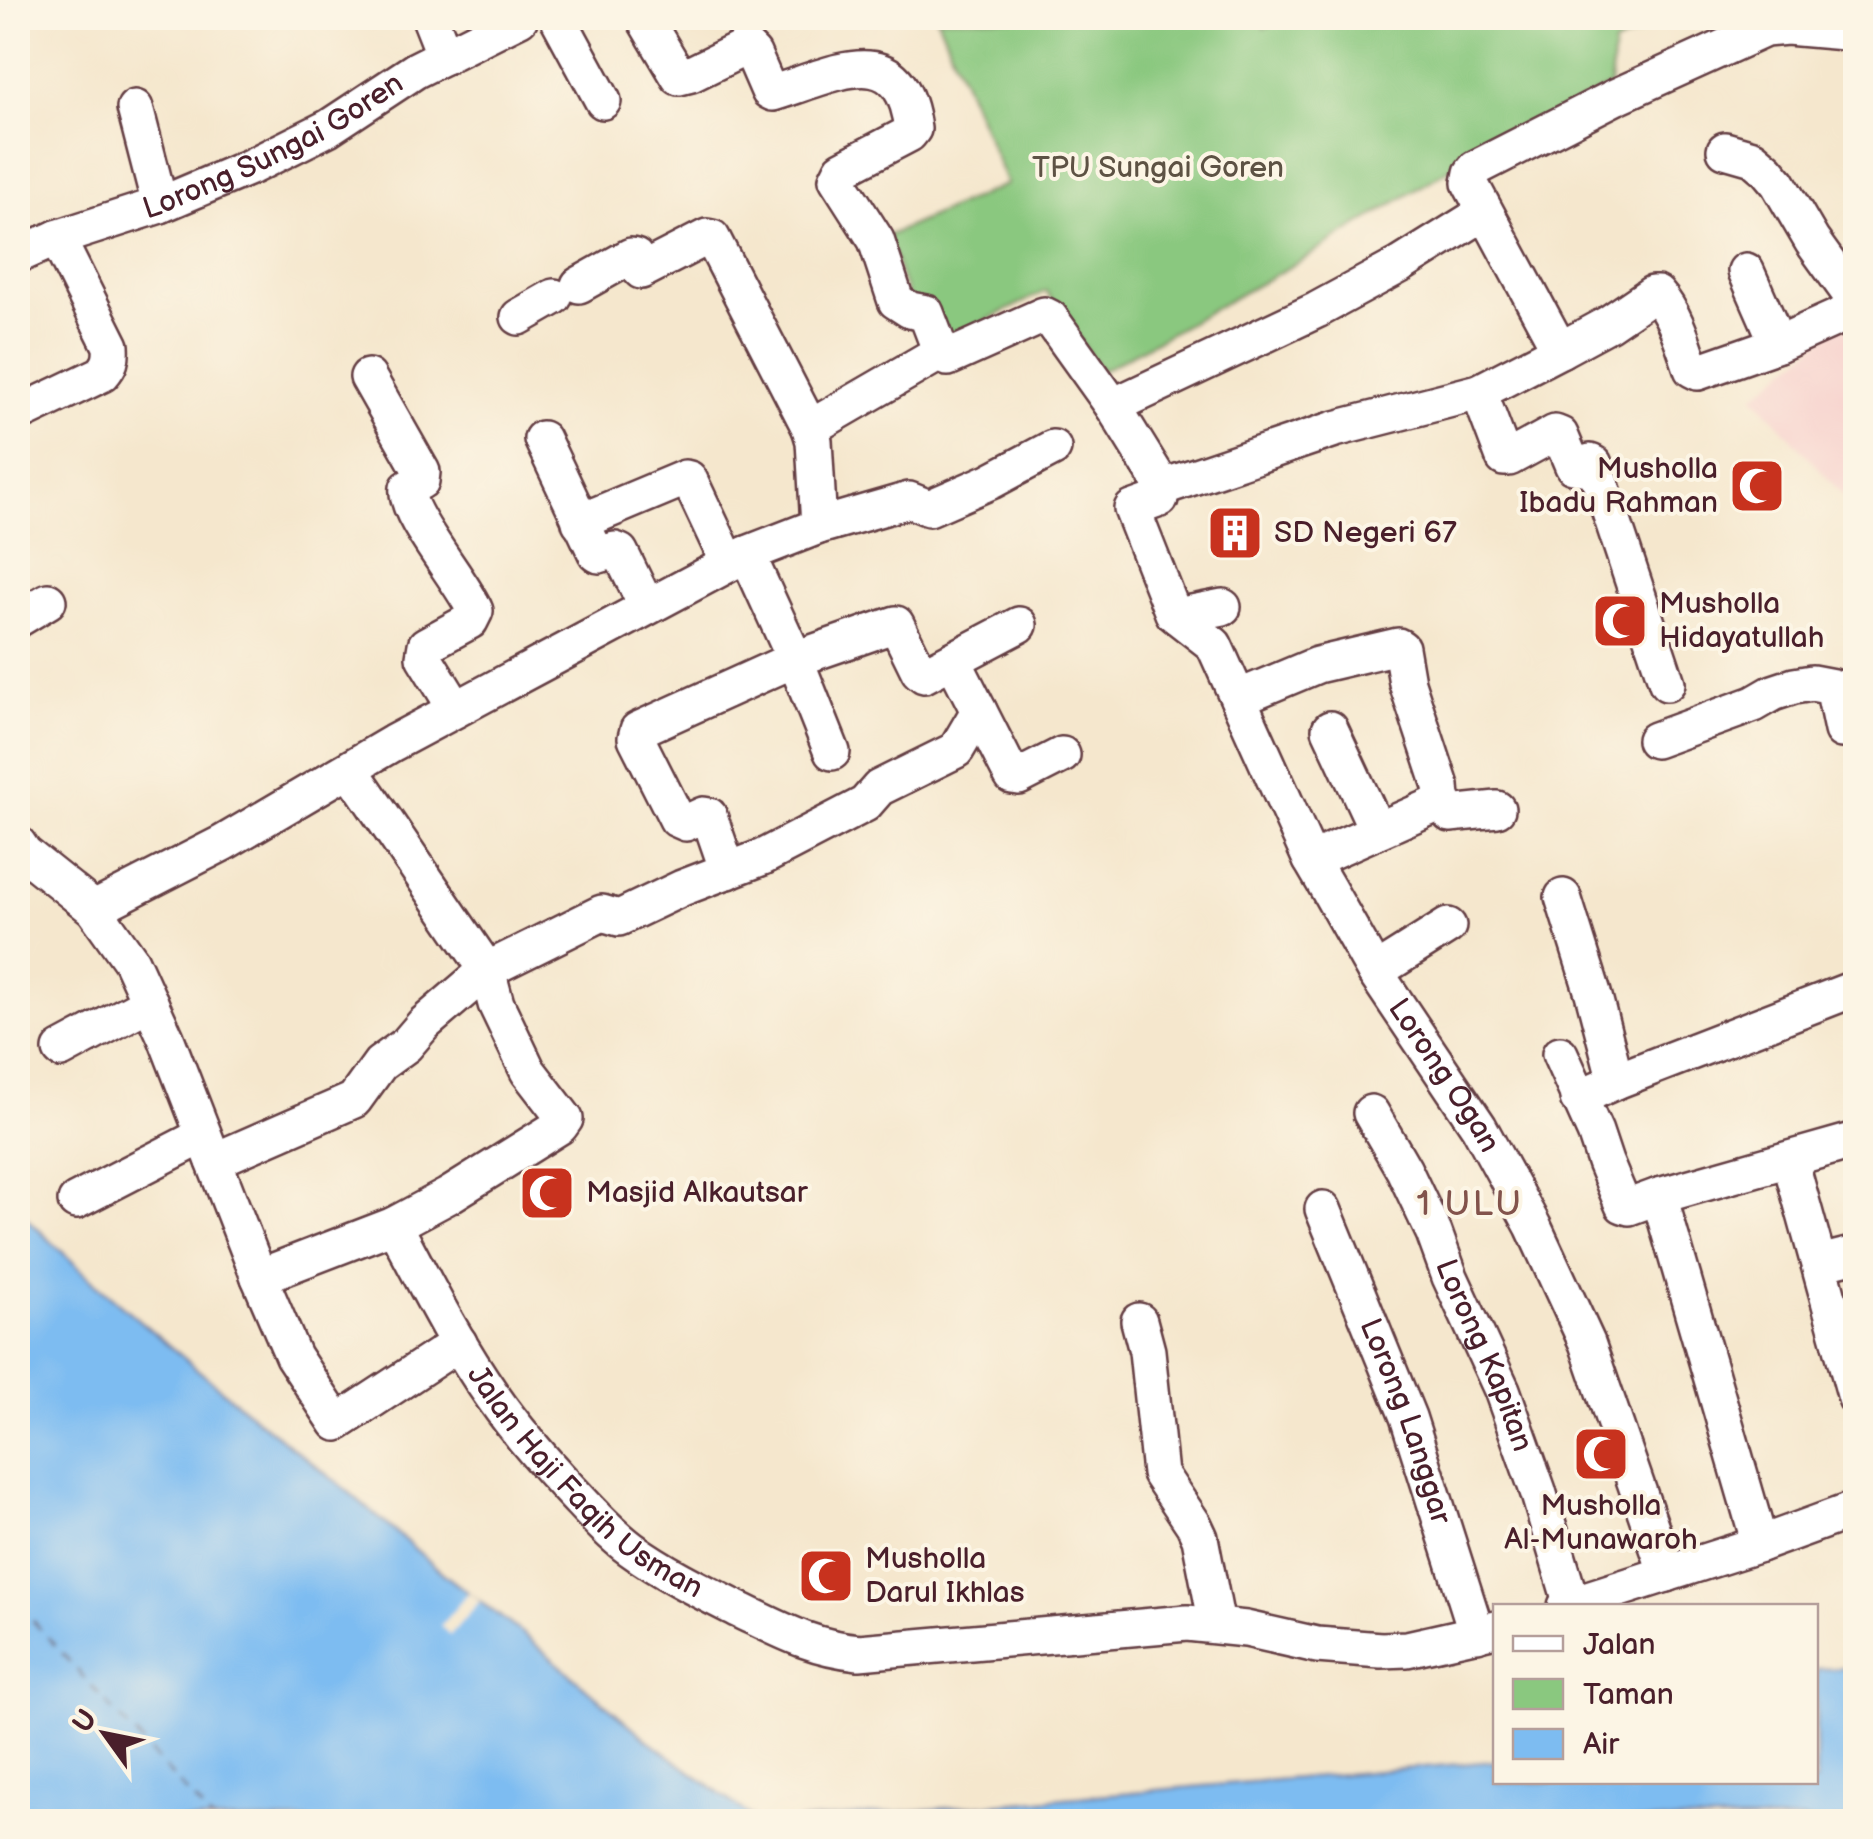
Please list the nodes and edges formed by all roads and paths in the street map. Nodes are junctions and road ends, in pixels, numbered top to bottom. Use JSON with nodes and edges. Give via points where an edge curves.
{"nodes":[{"id":1,"x":430,"y":18,"type":"edge"},
{"id":2,"x":520,"y":18,"type":"edge"},
{"id":3,"x":558,"y":18,"type":"edge"},
{"id":4,"x":644,"y":18,"type":"edge"},
{"id":5,"x":1856,"y":32,"type":"edge"},
{"id":6,"x":445,"y":56,"type":"junction"},
{"id":7,"x":603,"y":101,"type":"dead end"},
{"id":8,"x":135,"y":108,"type":"dead end"},
{"id":9,"x":1725,"y":150,"type":"dead end"},
{"id":10,"x":160,"y":205,"type":"junction"},
{"id":11,"x":1485,"y":212,"type":"junction"},
{"id":12,"x":57,"y":238,"type":"junction"},
{"id":13,"x":18,"y":255,"type":"edge"},
{"id":14,"x":1746,"y":271,"type":"dead end"},
{"id":15,"x":1856,"y":305,"type":"edge"},
{"id":16,"x":518,"y":317,"type":"dead end"},
{"id":17,"x":1778,"y":344,"type":"junction"},
{"id":18,"x":1560,"y":350,"type":"junction"},
{"id":19,"x":941,"y":352,"type":"junction"},
{"id":20,"x":368,"y":377,"type":"dead end"},
{"id":21,"x":1479,"y":392,"type":"junction"},
{"id":22,"x":1113,"y":406,"type":"junction"},
{"id":23,"x":18,"y":414,"type":"edge"},
{"id":24,"x":810,"y":428,"type":"junction"},
{"id":25,"x":542,"y":439,"type":"dead end"},
{"id":26,"x":1054,"y":448,"type":"dead end"},
{"id":27,"x":1160,"y":482,"type":"junction"},
{"id":28,"x":580,"y":522,"type":"junction"},
{"id":29,"x":819,"y":526,"type":"junction"},
{"id":30,"x":736,"y":560,"type":"junction"},
{"id":31,"x":48,"y":601,"type":"dead end"},
{"id":32,"x":647,"y":606,"type":"junction"},
{"id":33,"x":1223,"y":607,"type":"dead end"},
{"id":34,"x":1178,"y":616,"type":"junction"},
{"id":35,"x":18,"y":620,"type":"edge"},
{"id":36,"x":1019,"y":626,"type":"dead end"},
{"id":37,"x":787,"y":642,"type":"junction"},
{"id":38,"x":954,"y":660,"type":"junction"},
{"id":39,"x":1667,"y":683,"type":"dead end"},
{"id":40,"x":1238,"y":698,"type":"junction"},
{"id":41,"x":456,"y":709,"type":"junction"},
{"id":42,"x":978,"y":711,"type":"junction"},
{"id":43,"x":1330,"y":728,"type":"dead end"},
{"id":44,"x":1856,"y":730,"type":"edge"},
{"id":45,"x":1655,"y":740,"type":"dead end"},
{"id":46,"x":832,"y":752,"type":"dead end"},
{"id":47,"x":1062,"y":755,"type":"dead end"},
{"id":48,"x":350,"y":769,"type":"junction"},
{"id":49,"x":1442,"y":798,"type":"junction"},
{"id":50,"x":1497,"y":809,"type":"dead end"},
{"id":51,"x":1377,"y":830,"type":"junction"},
{"id":52,"x":1312,"y":860,"type":"junction"},
{"id":53,"x":26,"y":865,"type":"edge"},
{"id":54,"x":728,"y":871,"type":"junction"},
{"id":55,"x":1563,"y":897,"type":"dead end"},
{"id":56,"x":95,"y":911,"type":"junction"},
{"id":57,"x":1448,"y":926,"type":"dead end"},
{"id":58,"x":487,"y":970,"type":"junction"},
{"id":59,"x":1375,"y":972,"type":"junction"},
{"id":60,"x":1856,"y":988,"type":"edge"},
{"id":61,"x":150,"y":1002,"type":"junction"},
{"id":62,"x":61,"y":1050,"type":"dead end"},
{"id":63,"x":1560,"y":1054,"type":"dead end"},
{"id":64,"x":1616,"y":1080,"type":"junction"},
{"id":65,"x":1578,"y":1098,"type":"junction"},
{"id":66,"x":1370,"y":1113,"type":"dead end"},
{"id":67,"x":1856,"y":1140,"type":"edge"},
{"id":68,"x":208,"y":1148,"type":"junction"},
{"id":69,"x":1790,"y":1160,"type":"junction"},
{"id":70,"x":1659,"y":1196,"type":"junction"},
{"id":71,"x":76,"y":1201,"type":"dead end"},
{"id":72,"x":1323,"y":1209,"type":"dead end"},
{"id":73,"x":394,"y":1225,"type":"junction"},
{"id":74,"x":1856,"y":1254,"type":"edge"},
{"id":75,"x":1820,"y":1263,"type":"junction"},
{"id":76,"x":258,"y":1277,"type":"junction"},
{"id":77,"x":1139,"y":1321,"type":"dead end"},
{"id":78,"x":459,"y":1344,"type":"junction"},
{"id":79,"x":1853,"y":1376,"type":"edge"},
{"id":80,"x":1856,"y":1509,"type":"edge"},
{"id":81,"x":1760,"y":1544,"type":"junction"},
{"id":82,"x":1667,"y":1574,"type":"junction"},
{"id":83,"x":1568,"y":1604,"type":"edge"},
{"id":84,"x":1575,"y":1604,"type":"edge"},
{"id":85,"x":1217,"y":1625,"type":"junction"},
{"id":86,"x":1486,"y":1632,"type":"edge"}],
"edges":[{"from":1,"to":6,"type":"street"},
{"from":2,"to":6,"type":"street","name":"Lorong Sungai Goren"},
{"from":3,"to":7,"type":"street"},
{"from":4,"to":19,"type":"street","via":[[679,77],[746,48],[770,92],[872,68],[901,86],[912,132],[842,170],[837,180],[876,240],[896,301],[926,313]]},
{"from":5,"to":11,"type":"street","via":[[1765,29],[1615,96],[1476,168],[1470,182]]},
{"from":6,"to":10,"type":"street","name":"Lorong Sungai Goren","via":[[328,128]]},
{"from":8,"to":10,"type":"street"},
{"from":9,"to":15,"type":"street","via":[[1753,158],[1778,183]]},
{"from":10,"to":12,"type":"street","name":"Lorong Sungai Goren"},
{"from":11,"to":18,"type":"street"},
{"from":11,"to":22,"type":"street","via":[[1317,310]]},
{"from":12,"to":13,"type":"street","name":"Lorong Sungai Goren"},
{"from":12,"to":23,"type":"street","via":[[111,346],[110,366]]},
{"from":14,"to":17,"type":"street"},
{"from":15,"to":17,"type":"street"},
{"from":16,"to":24,"type":"street","via":[[631,256],[644,270],[712,238]]},
{"from":17,"to":18,"type":"street","via":[[1698,372],[1656,294]]},
{"from":18,"to":21,"type":"street"},
{"from":19,"to":22,"type":"street","via":[[952,357],[1044,315]]},
{"from":19,"to":24,"type":"street"},
{"from":20,"to":41,"type":"street","via":[[424,477],[406,497],[474,606],[470,621],[426,645],[423,654]]},
{"from":21,"to":27,"type":"street","via":[[1335,429],[1169,485]]},
{"from":21,"to":39,"type":"street","via":[[1502,457],[1555,433],[1573,466],[1594,464]]},
{"from":22,"to":27,"type":"street"},
{"from":24,"to":29,"type":"street"},
{"from":25,"to":28,"type":"street"},
{"from":26,"to":29,"type":"street","via":[[929,508],[909,500]]},
{"from":27,"to":34,"type":"street","via":[[1160,499],[1132,510]]},
{"from":28,"to":30,"type":"street","via":[[685,478],[722,548]]},
{"from":28,"to":32,"type":"street","via":[[598,554],[620,552]]},
{"from":29,"to":30,"type":"street"},
{"from":30,"to":32,"type":"street"},
{"from":30,"to":37,"type":"street"},
{"from":31,"to":35,"type":"street"},
{"from":32,"to":41,"type":"street"},
{"from":33,"to":34,"type":"street"},
{"from":34,"to":40,"type":"street","name":"Lorong Ogan","via":[[1214,645]]},
{"from":36,"to":38,"type":"street"},
{"from":37,"to":38,"type":"street","via":[[894,624],[921,673]]},
{"from":37,"to":46,"type":"street"},
{"from":37,"to":54,"type":"street","via":[[636,734],[679,821],[710,816]]},
{"from":38,"to":42,"type":"street"},
{"from":40,"to":49,"type":"street","via":[[1317,664],[1399,646]]},
{"from":40,"to":52,"type":"street","name":"Lorong Ogan"},
{"from":41,"to":48,"type":"street"},
{"from":42,"to":47,"type":"street","via":[[1016,778]]},
{"from":42,"to":54,"type":"street","via":[[956,750]]},
{"from":43,"to":51,"type":"street"},
{"from":44,"to":45,"type":"street","via":[[1842,730],[1832,686],[1812,683]]},
{"from":48,"to":56,"type":"street"},
{"from":48,"to":58,"type":"street"},
{"from":49,"to":50,"type":"street","via":[[1450,814]]},
{"from":49,"to":51,"type":"street"},
{"from":51,"to":52,"type":"street"},
{"from":52,"to":59,"type":"street","name":"Lorong Ogan"},
{"from":53,"to":56,"type":"street"},
{"from":54,"to":58,"type":"street","via":[[619,918],[602,913]]},
{"from":55,"to":64,"type":"street"},
{"from":56,"to":61,"type":"street"},
{"from":57,"to":59,"type":"street"},
{"from":58,"to":68,"type":"street","via":[[380,1064],[354,1100]]},
{"from":58,"to":73,"type":"street","via":[[528,1071],[565,1119]]},
{"from":59,"to":82,"type":"street","name":"Lorong Ogan","via":[[1479,1127],[1533,1226],[1587,1343]]},
{"from":60,"to":64,"type":"street"},
{"from":61,"to":62,"type":"street"},
{"from":61,"to":68,"type":"street"},
{"from":63,"to":65,"type":"street"},
{"from":64,"to":65,"type":"street"},
{"from":65,"to":70,"type":"street","via":[[1624,1206]]},
{"from":66,"to":83,"type":"street","name":"Lorong Kapitan","via":[[1404,1170],[1502,1390]]},
{"from":67,"to":69,"type":"street"},
{"from":68,"to":71,"type":"street"},
{"from":68,"to":76,"type":"street"},
{"from":69,"to":70,"type":"street"},
{"from":69,"to":75,"type":"street"},
{"from":70,"to":81,"type":"street"},
{"from":72,"to":86,"type":"street","name":"Lorong Langgar"},
{"from":73,"to":76,"type":"street"},
{"from":73,"to":78,"type":"street","name":"Jalan Haji Faqih Usman"},
{"from":74,"to":75,"type":"street"},
{"from":75,"to":79,"type":"street"},
{"from":76,"to":78,"type":"street","via":[[293,1356],[337,1423]]},
{"from":77,"to":85,"type":"street","via":[[1160,1474],[1200,1538]]},
{"from":78,"to":85,"type":"street","name":"Jalan Haji Faqih Usman","via":[[541,1459],[602,1525],[662,1570],[806,1642],[880,1652]]},
{"from":80,"to":81,"type":"street"},
{"from":81,"to":82,"type":"street"},
{"from":82,"to":84,"type":"street"},
{"from":85,"to":86,"type":"street","name":"Jalan Haji Faqih Usman","via":[[1381,1650]]}]}
